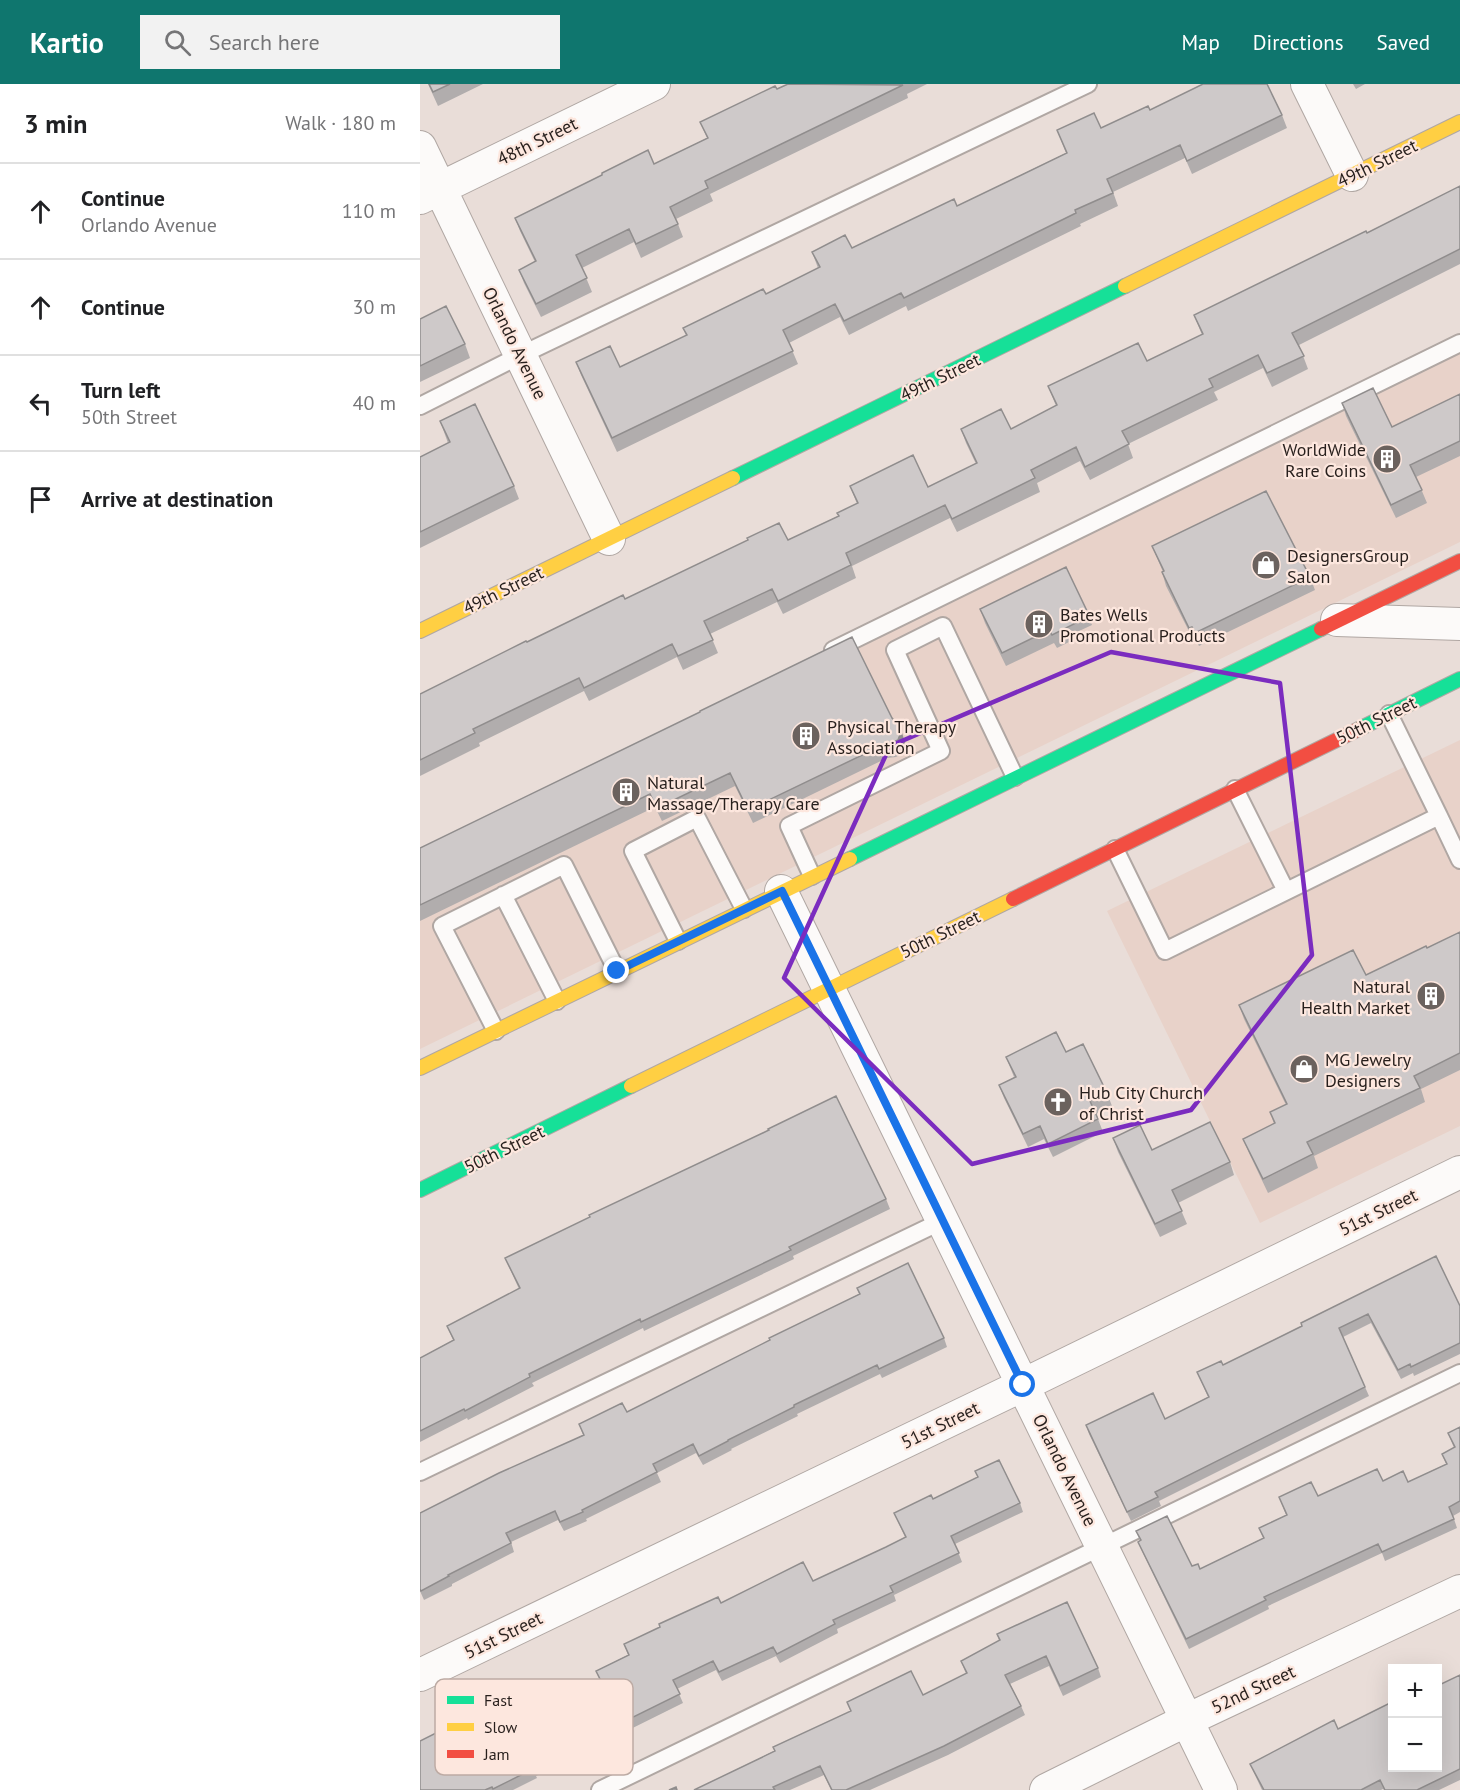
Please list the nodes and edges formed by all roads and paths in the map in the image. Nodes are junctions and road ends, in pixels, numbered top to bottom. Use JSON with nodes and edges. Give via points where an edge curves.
{"nodes":[{"id":1,"x":654,"y":84,"type":"edge"},
{"id":2,"x":1088,"y":84,"type":"edge"},
{"id":3,"x":1307,"y":84,"type":"edge"},
{"id":4,"x":1460,"y":122,"type":"edge"},
{"id":5,"x":420,"y":147,"type":"edge"},
{"id":6,"x":1352,"y":176,"type":"junction"},
{"id":7,"x":430,"y":193,"type":"edge"},
{"id":8,"x":1460,"y":343,"type":"edge"},
{"id":9,"x":521,"y":356,"type":"junction"},
{"id":10,"x":420,"y":406,"type":"edge"},
{"id":11,"x":609,"y":538,"type":"junction"},
{"id":12,"x":1460,"y":561,"type":"edge"},
{"id":13,"x":1337,"y":620,"type":"junction"},
{"id":14,"x":1460,"y":624,"type":"edge"},
{"id":15,"x":420,"y":631,"type":"edge"},
{"id":16,"x":817,"y":658,"type":"edge"},
{"id":17,"x":1460,"y":679,"type":"edge"},
{"id":18,"x":1389,"y":714,"type":"junction"},
{"id":19,"x":1015,"y":777,"type":"junction"},
{"id":20,"x":1235,"y":789,"type":"junction"},
{"id":21,"x":1439,"y":816,"type":"junction"},
{"id":22,"x":1115,"y":849,"type":"junction"},
{"id":23,"x":1460,"y":860,"type":"edge"},
{"id":24,"x":812,"y":876,"type":"junction"},
{"id":25,"x":782,"y":891,"type":"junction"},
{"id":26,"x":1286,"y":891,"type":"junction"},
{"id":27,"x":503,"y":896,"type":"junction"},
{"id":28,"x":744,"y":909,"type":"junction"},
{"id":29,"x":678,"y":941,"type":"junction"},
{"id":30,"x":617,"y":971,"type":"junction"},
{"id":31,"x":829,"y":989,"type":"junction"},
{"id":32,"x":557,"y":1001,"type":"junction"},
{"id":33,"x":496,"y":1031,"type":"junction"},
{"id":34,"x":425,"y":1061,"type":"edge"},
{"id":35,"x":1460,"y":1172,"type":"edge"},
{"id":36,"x":420,"y":1190,"type":"edge"},
{"id":37,"x":942,"y":1221,"type":"junction"},
{"id":38,"x":1460,"y":1373,"type":"edge"},
{"id":39,"x":1023,"y":1385,"type":"junction"},
{"id":40,"x":420,"y":1473,"type":"edge"},
{"id":41,"x":1101,"y":1546,"type":"junction"},
{"id":42,"x":1460,"y":1591,"type":"edge"},
{"id":43,"x":420,"y":1675,"type":"edge"},
{"id":44,"x":1187,"y":1720,"type":"junction"},
{"id":45,"x":633,"y":1774,"type":"edge"},
{"id":46,"x":631,"y":1775,"type":"edge"},
{"id":47,"x":600,"y":1790,"type":"edge"},
{"id":48,"x":1046,"y":1790,"type":"edge"},
{"id":49,"x":1221,"y":1790,"type":"edge"}],
"edges":[{"from":1,"to":7,"type":"street","name":"48th Street"},
{"from":2,"to":9,"type":"lane"},
{"from":3,"to":6,"type":"street"},
{"from":4,"to":6,"type":"street","name":"49th Street"},
{"from":5,"to":7,"type":"street","name":"Orlando Avenue"},
{"from":6,"to":11,"type":"street","name":"49th Street"},
{"from":7,"to":9,"type":"street","name":"Orlando Avenue"},
{"from":8,"to":16,"type":"lane"},
{"from":9,"to":10,"type":"lane"},
{"from":9,"to":11,"type":"street","name":"Orlando Avenue"},
{"from":11,"to":15,"type":"street","name":"49th Street"},
{"from":12,"to":13,"type":"street"},
{"from":13,"to":14,"type":"street"},
{"from":13,"to":19,"type":"street"},
{"from":17,"to":18,"type":"street","name":"50th Street"},
{"from":18,"to":20,"type":"street","name":"50th Street"},
{"from":18,"to":21,"type":"lane"},
{"from":19,"to":24,"type":"street"},
{"from":19,"to":24,"type":"lane","via":[[943,626],[895,650],[941,751],[789,826]]},
{"from":20,"to":22,"type":"street","name":"50th Street"},
{"from":20,"to":26,"type":"lane"},
{"from":21,"to":23,"type":"lane"},
{"from":21,"to":26,"type":"lane"},
{"from":22,"to":26,"type":"lane","via":[[1165,951]]},
{"from":22,"to":31,"type":"street","name":"50th Street"},
{"from":24,"to":25,"type":"street"},
{"from":25,"to":28,"type":"street"},
{"from":25,"to":31,"type":"street","name":"Orlando Avenue"},
{"from":27,"to":30,"type":"lane","via":[[564,865]]},
{"from":27,"to":32,"type":"lane"},
{"from":27,"to":33,"type":"lane","via":[[442,926]]},
{"from":28,"to":29,"type":"street"},
{"from":28,"to":29,"type":"lane","via":[[697,818],[633,851]]},
{"from":29,"to":30,"type":"street"},
{"from":30,"to":32,"type":"street"},
{"from":31,"to":36,"type":"street","name":"50th Street"},
{"from":31,"to":37,"type":"street","name":"Orlando Avenue"},
{"from":32,"to":33,"type":"street"},
{"from":33,"to":34,"type":"street"},
{"from":35,"to":39,"type":"street","name":"51st Street"},
{"from":37,"to":39,"type":"street","name":"Orlando Avenue"},
{"from":37,"to":40,"type":"lane"},
{"from":38,"to":41,"type":"lane"},
{"from":39,"to":41,"type":"street","name":"Orlando Avenue"},
{"from":39,"to":43,"type":"street","name":"51st Street"},
{"from":41,"to":44,"type":"street","name":"Orlando Avenue"},
{"from":41,"to":45,"type":"lane"},
{"from":42,"to":44,"type":"street","name":"52nd Street"},
{"from":44,"to":48,"type":"street","name":"52nd Street"},
{"from":44,"to":49,"type":"street","name":"Orlando Avenue"},
{"from":46,"to":47,"type":"lane"}]}
